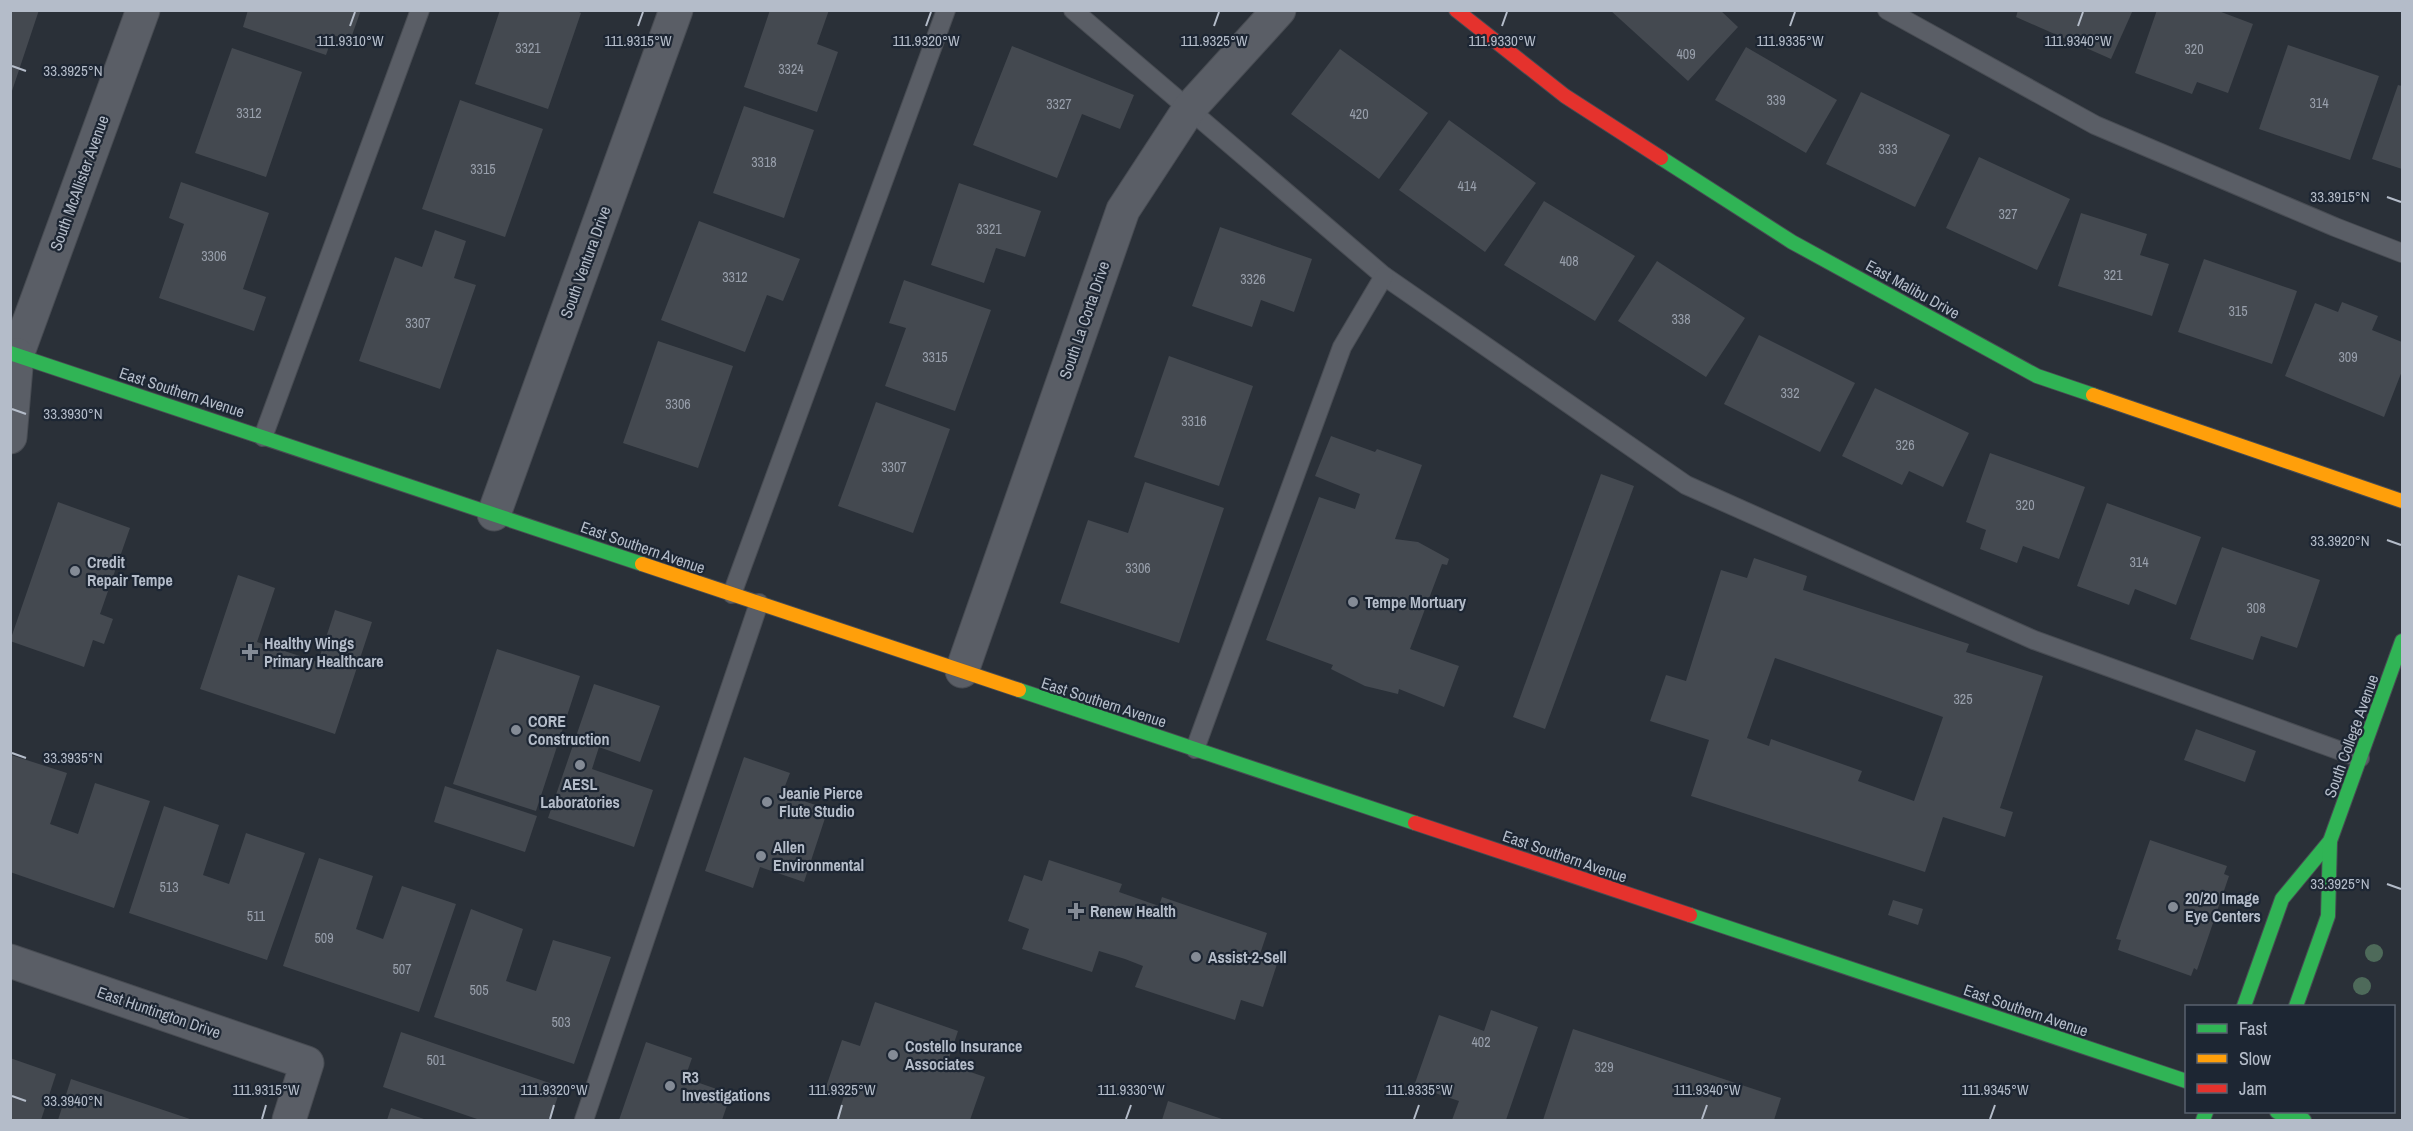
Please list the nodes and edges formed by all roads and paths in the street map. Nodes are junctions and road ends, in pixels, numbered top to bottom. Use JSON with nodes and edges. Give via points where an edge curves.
{"nodes":[{"id":1,"x":142,"y":10,"type":"edge"},
{"id":2,"x":420,"y":10,"type":"edge"},
{"id":3,"x":676,"y":10,"type":"edge"},
{"id":4,"x":946,"y":10,"type":"edge"},
{"id":5,"x":1073,"y":10,"type":"edge"},
{"id":6,"x":1279,"y":10,"type":"edge"},
{"id":7,"x":1456,"y":10,"type":"edge"},
{"id":8,"x":1887,"y":10,"type":"edge"},
{"id":9,"x":1189,"y":109,"type":"junction"},
{"id":10,"x":2403,"y":253,"type":"edge"},
{"id":11,"x":1384,"y":276,"type":"junction"},
{"id":12,"x":13,"y":357,"type":"edge"},
{"id":13,"x":263,"y":436,"type":"junction"},
{"id":14,"x":10,"y":437,"type":"edge"},
{"id":15,"x":2403,"y":501,"type":"edge"},
{"id":16,"x":495,"y":514,"type":"junction"},
{"id":17,"x":732,"y":594,"type":"junction"},
{"id":18,"x":759,"y":603,"type":"junction"},
{"id":19,"x":2403,"y":641,"type":"edge"},
{"id":20,"x":962,"y":671,"type":"junction"},
{"id":21,"x":1195,"y":749,"type":"junction"},
{"id":22,"x":2360,"y":758,"type":"junction"},
{"id":23,"x":2330,"y":841,"type":"junction"},
{"id":24,"x":10,"y":961,"type":"edge"},
{"id":25,"x":2244,"y":1005,"type":"edge"},
{"id":26,"x":2296,"y":1005,"type":"edge"},
{"id":27,"x":2185,"y":1081,"type":"edge"},
{"id":28,"x":2280,"y":1113,"type":"edge"},
{"id":29,"x":289,"y":1120,"type":"edge"},
{"id":30,"x":584,"y":1120,"type":"edge"},
{"id":31,"x":2304,"y":1120,"type":"edge"}],
"edges":[{"from":1,"to":12,"type":"street","name":"South McAllister Avenue"},
{"from":2,"to":13,"type":"lane"},
{"from":3,"to":16,"type":"street","name":"South Ventura Drive"},
{"from":4,"to":17,"type":"lane"},
{"from":5,"to":9,"type":"lane"},
{"from":6,"to":9,"type":"street","name":"South La Corta Drive"},
{"from":7,"to":15,"type":"main road","name":"East Malibu Drive","via":[[1565,96],[1792,242],[2037,376]]},
{"from":8,"to":10,"type":"lane","via":[[2095,125]]},
{"from":9,"to":11,"type":"lane"},
{"from":9,"to":20,"type":"street","name":"South La Corta Drive","via":[[1123,210]]},
{"from":11,"to":21,"type":"lane","via":[[1342,347]]},
{"from":11,"to":22,"type":"lane","via":[[1686,485],[2034,640]]},
{"from":12,"to":13,"type":"main road","name":"East Southern Avenue"},
{"from":12,"to":14,"type":"street","name":"South McAllister Avenue"},
{"from":13,"to":16,"type":"main road","name":"East Southern Avenue"},
{"from":16,"to":17,"type":"main road","name":"East Southern Avenue"},
{"from":17,"to":18,"type":"main road","name":"East Southern Avenue"},
{"from":18,"to":20,"type":"main road","name":"East Southern Avenue"},
{"from":18,"to":30,"type":"lane"},
{"from":19,"to":22,"type":"main road","name":"South College Avenue"},
{"from":20,"to":21,"type":"main road","name":"East Southern Avenue"},
{"from":21,"to":27,"type":"main road","name":"East Southern Avenue"},
{"from":22,"to":23,"type":"main road","name":"South College Avenue"},
{"from":23,"to":25,"type":"main road","name":"South College Avenue","via":[[2282,899]]},
{"from":23,"to":26,"type":"main road","name":"South College Avenue","via":[[2328,916]]},
{"from":24,"to":29,"type":"street","name":"East Huntington Drive","via":[[307,1063]]},
{"from":28,"to":31,"type":"main road"}]}
